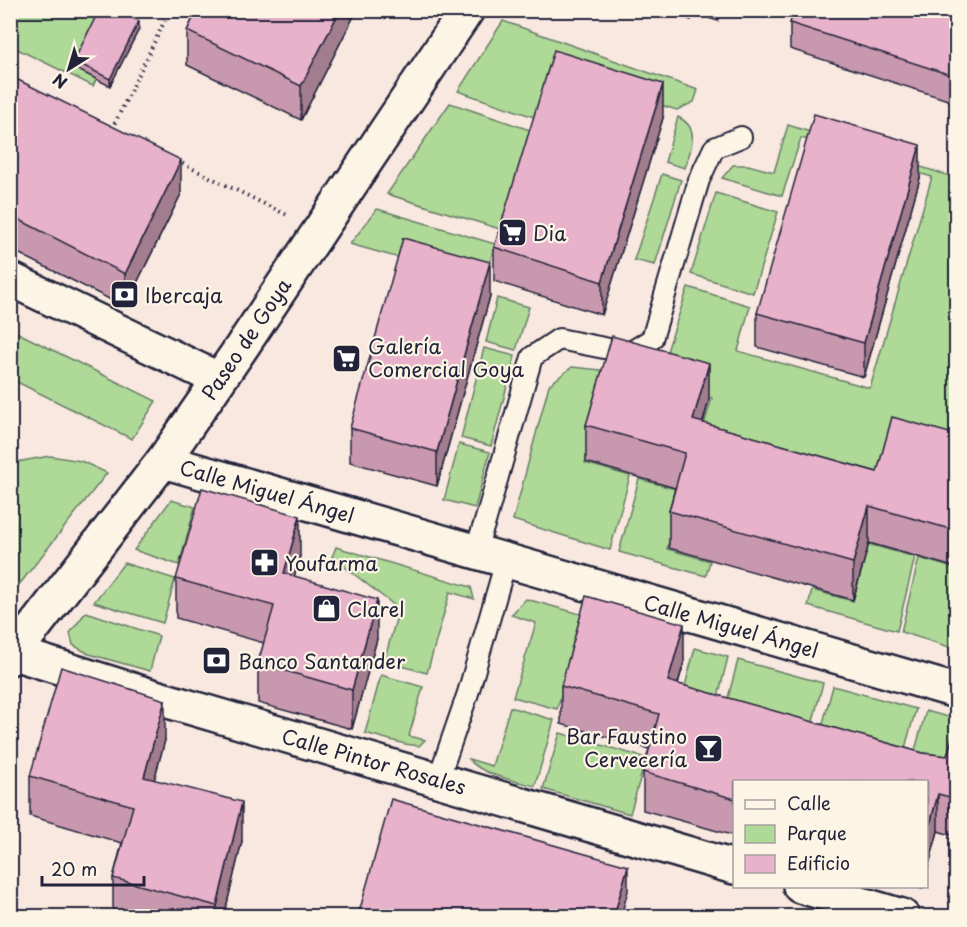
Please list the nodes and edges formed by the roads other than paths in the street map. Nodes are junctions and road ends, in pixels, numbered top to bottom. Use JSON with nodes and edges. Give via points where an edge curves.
{"nodes":[{"id":1,"x":467,"y":10,"type":"edge"},
{"id":2,"x":741,"y":137,"type":"dead end"},
{"id":3,"x":10,"y":279,"type":"edge"},
{"id":4,"x":218,"y":379,"type":"junction"},
{"id":5,"x":163,"y":461,"type":"junction"},
{"id":6,"x":475,"y":551,"type":"junction"},
{"id":7,"x":506,"y":561,"type":"junction"},
{"id":8,"x":12,"y":655,"type":"edge"},
{"id":9,"x":957,"y":691,"type":"edge"},
{"id":10,"x":438,"y":780,"type":"junction"},
{"id":11,"x":733,"y":866,"type":"edge"},
{"id":12,"x":807,"y":888,"type":"edge"},
{"id":13,"x":902,"y":916,"type":"edge"}],
"edges":[{"from":1,"to":4,"type":"street","name":"Paseo de Goya"},
{"from":2,"to":6,"type":"lane","via":[[714,148],[699,180],[652,339],[628,353],[559,339],[532,357]]},
{"from":3,"to":4,"type":"street"},
{"from":4,"to":5,"type":"street","name":"Paseo de Goya"},
{"from":5,"to":6,"type":"street","name":"Calle Miguel Ángel"},
{"from":5,"to":8,"type":"street","name":"Paseo de Goya"},
{"from":6,"to":7,"type":"street","name":"Calle Miguel Ángel"},
{"from":7,"to":9,"type":"street","name":"Calle Miguel Ángel"},
{"from":7,"to":10,"type":"lane"},
{"from":8,"to":10,"type":"street","name":"Calle Pintor Rosales"},
{"from":10,"to":11,"type":"street","name":"Calle Pintor Rosales"},
{"from":12,"to":13,"type":"street"}]}
